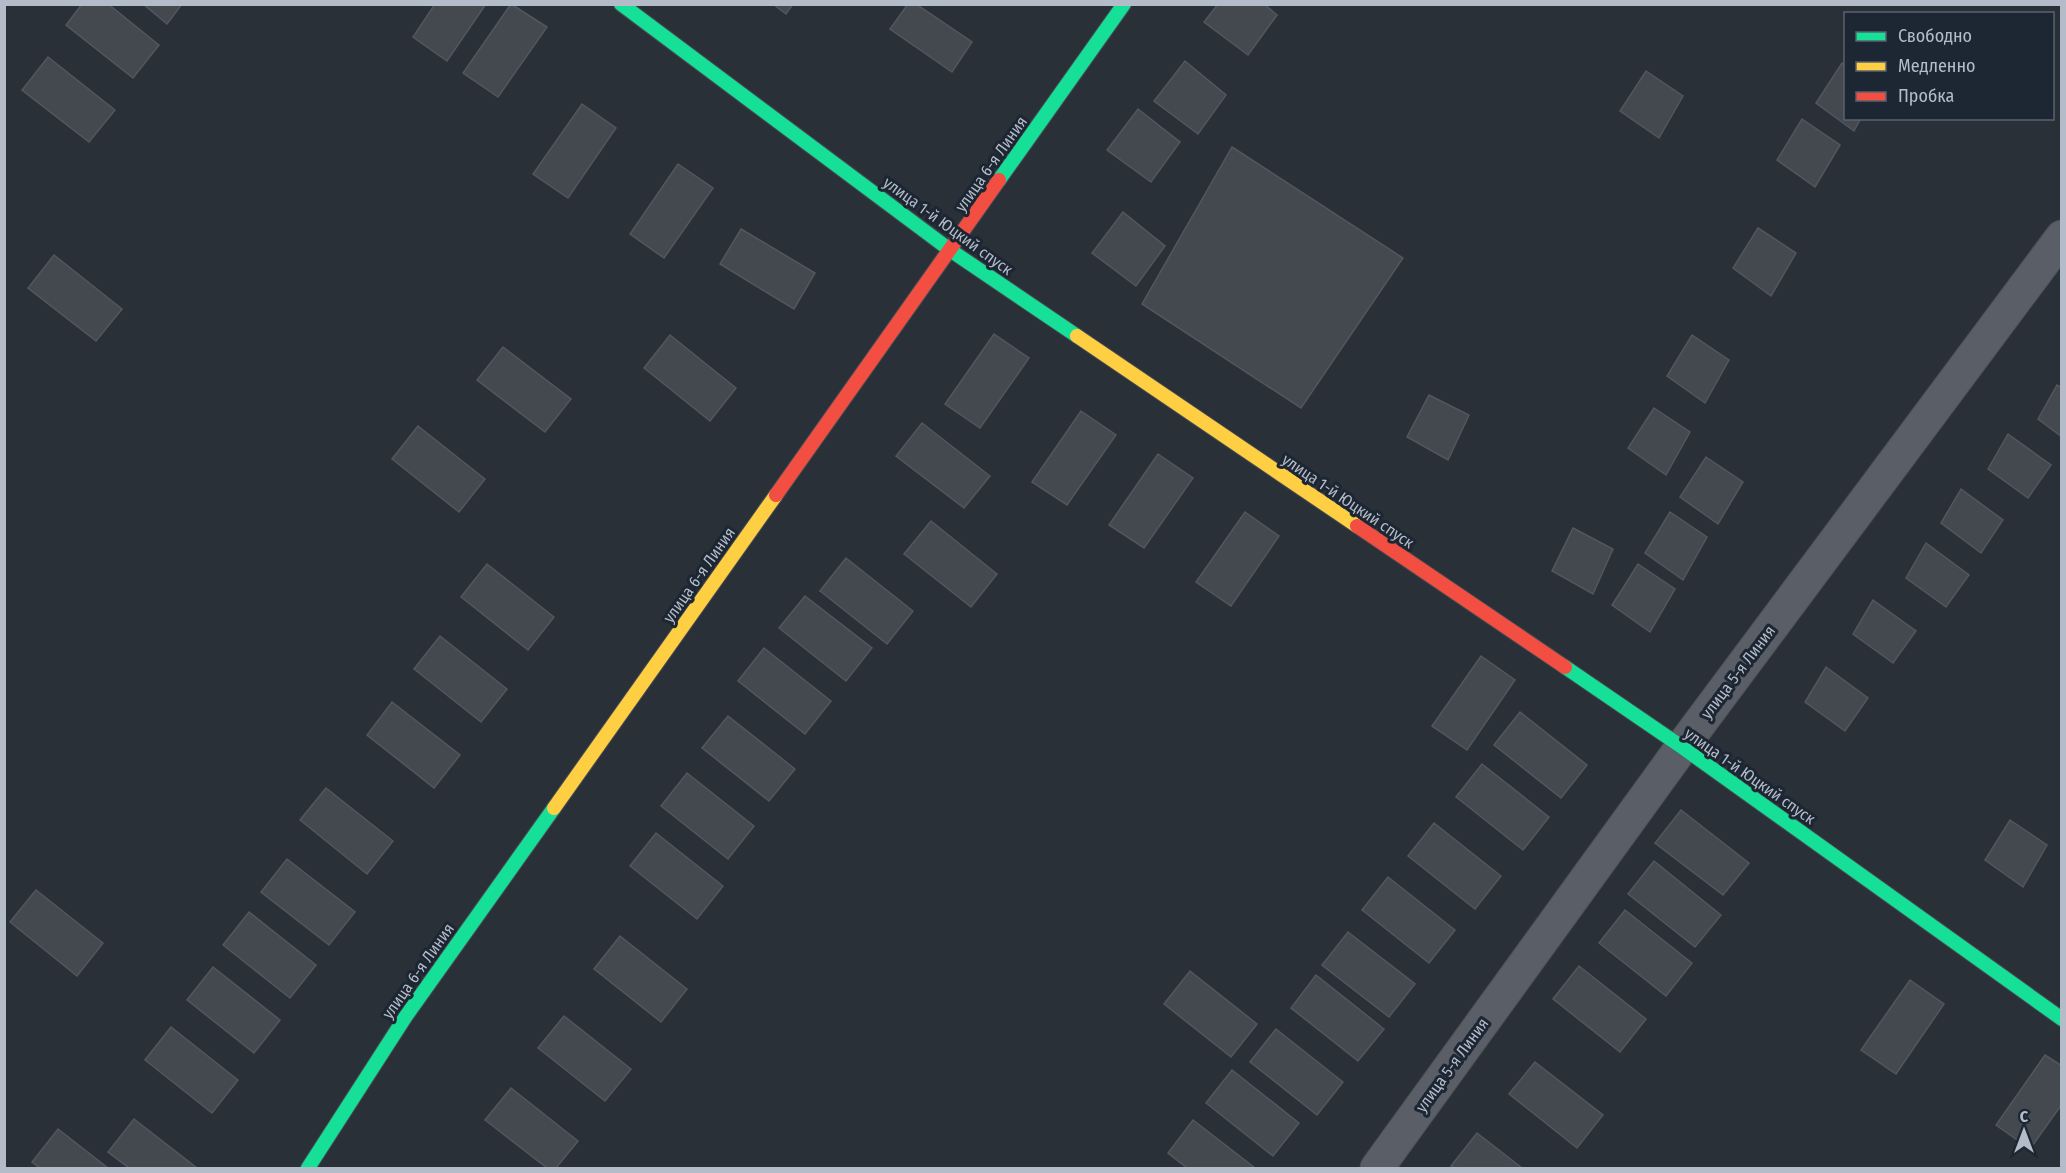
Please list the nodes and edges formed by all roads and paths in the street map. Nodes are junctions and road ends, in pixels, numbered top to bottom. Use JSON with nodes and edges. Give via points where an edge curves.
{"nodes":[{"id":1,"x":621,"y":4,"type":"edge"},
{"id":2,"x":1124,"y":4,"type":"edge"},
{"id":3,"x":2061,"y":237,"type":"edge"},
{"id":4,"x":950,"y":250,"type":"junction"},
{"id":5,"x":1682,"y":747,"type":"junction"},
{"id":6,"x":2061,"y":1019,"type":"edge"},
{"id":7,"x":308,"y":1168,"type":"edge"},
{"id":8,"x":1377,"y":1168,"type":"edge"}],
"edges":[{"from":1,"to":4,"type":"street","name":"улица 1-й Юцкий спуск"},
{"from":2,"to":4,"type":"street","name":"улица 6-я Линия"},
{"from":3,"to":5,"type":"street","name":"улица 5-я Линия"},
{"from":4,"to":5,"type":"street","name":"улица 1-й Юцкий спуск"},
{"from":4,"to":7,"type":"street","name":"улица 6-я Линия","via":[[406,1016]]},
{"from":5,"to":6,"type":"street","name":"улица 1-й Юцкий спуск"},
{"from":5,"to":8,"type":"street","name":"улица 5-я Линия"}]}
